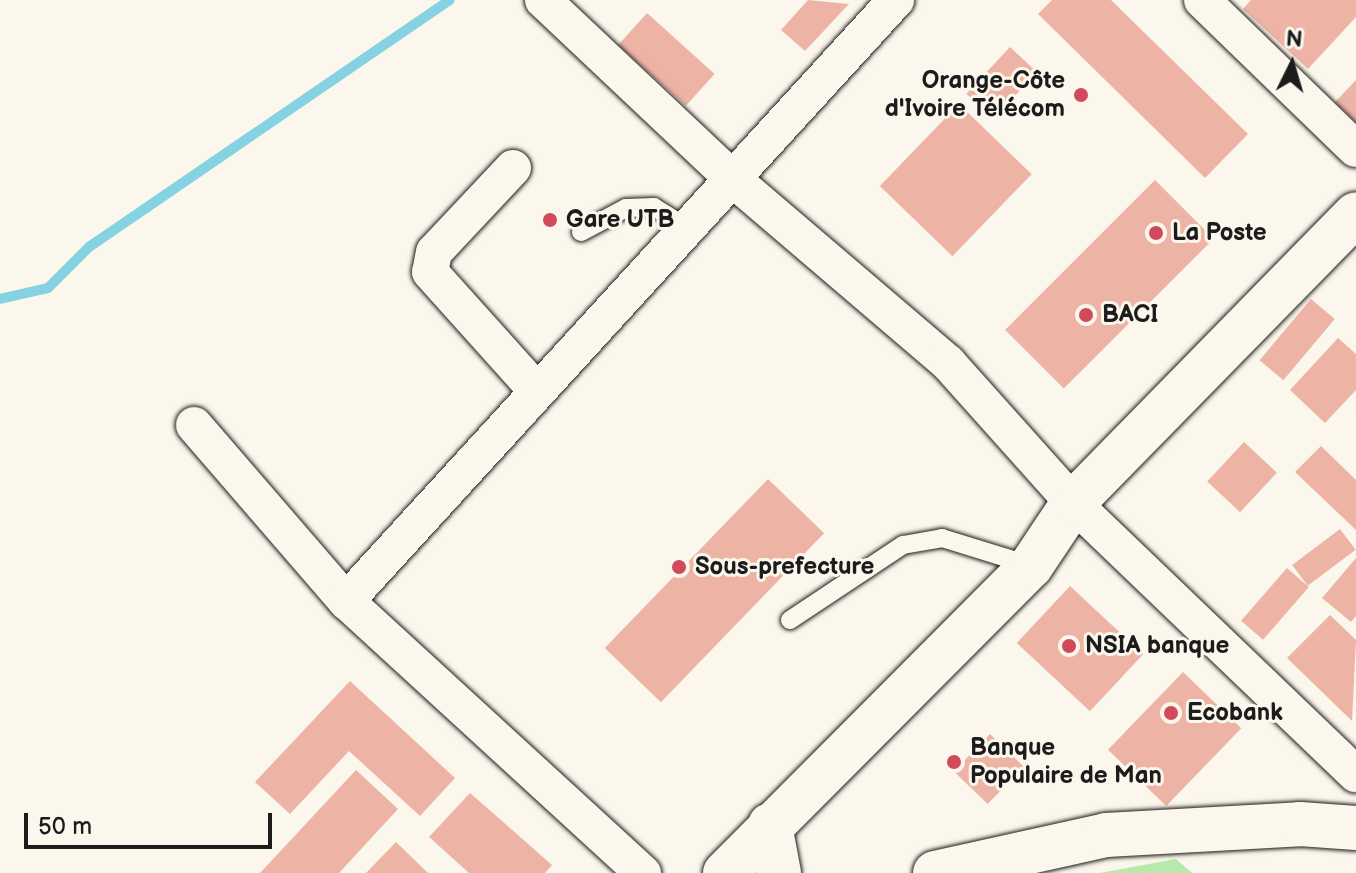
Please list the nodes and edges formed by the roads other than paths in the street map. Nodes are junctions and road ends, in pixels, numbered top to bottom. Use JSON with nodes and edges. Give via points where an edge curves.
{"nodes":[{"id":1,"x":543,"y":0,"type":"edge"},
{"id":2,"x":896,"y":0,"type":"edge"},
{"id":3,"x":1202,"y":0,"type":"edge"},
{"id":4,"x":1356,"y":149,"type":"edge"},
{"id":5,"x":513,"y":168,"type":"dead end"},
{"id":6,"x":735,"y":181,"type":"junction"},
{"id":7,"x":1356,"y":214,"type":"edge"},
{"id":8,"x":689,"y":229,"type":"junction"},
{"id":9,"x":581,"y":232,"type":"dead end"},
{"id":10,"x":536,"y":390,"type":"junction"},
{"id":11,"x":194,"y":425,"type":"dead end"},
{"id":12,"x":1073,"y":503,"type":"junction"},
{"id":13,"x":1031,"y":566,"type":"junction"},
{"id":14,"x":346,"y":601,"type":"junction"},
{"id":15,"x":790,"y":620,"type":"dead end"},
{"id":16,"x":1356,"y":774,"type":"edge"},
{"id":17,"x":770,"y":825,"type":"junction"},
{"id":18,"x":1356,"y":828,"type":"edge"},
{"id":19,"x":643,"y":873,"type":"edge"},
{"id":20,"x":725,"y":873,"type":"edge"},
{"id":21,"x":779,"y":873,"type":"edge"},
{"id":22,"x":935,"y":873,"type":"edge"}],
"edges":[{"from":1,"to":6,"type":"street"},
{"from":2,"to":6,"type":"street"},
{"from":3,"to":4,"type":"street"},
{"from":5,"to":10,"type":"street","via":[[434,252],[430,272]]},
{"from":6,"to":8,"type":"street"},
{"from":6,"to":12,"type":"street","via":[[948,363]]},
{"from":7,"to":12,"type":"street"},
{"from":8,"to":9,"type":"lane","via":[[654,207],[626,208]]},
{"from":8,"to":10,"type":"street"},
{"from":10,"to":14,"type":"street"},
{"from":11,"to":14,"type":"street"},
{"from":12,"to":13,"type":"street"},
{"from":12,"to":16,"type":"street"},
{"from":13,"to":15,"type":"lane","via":[[942,538],[903,545]]},
{"from":13,"to":17,"type":"street"},
{"from":14,"to":19,"type":"street"},
{"from":17,"to":20,"type":"street"},
{"from":17,"to":21,"type":"street"},
{"from":18,"to":22,"type":"street","via":[[1206,826],[1106,835]]}]}
